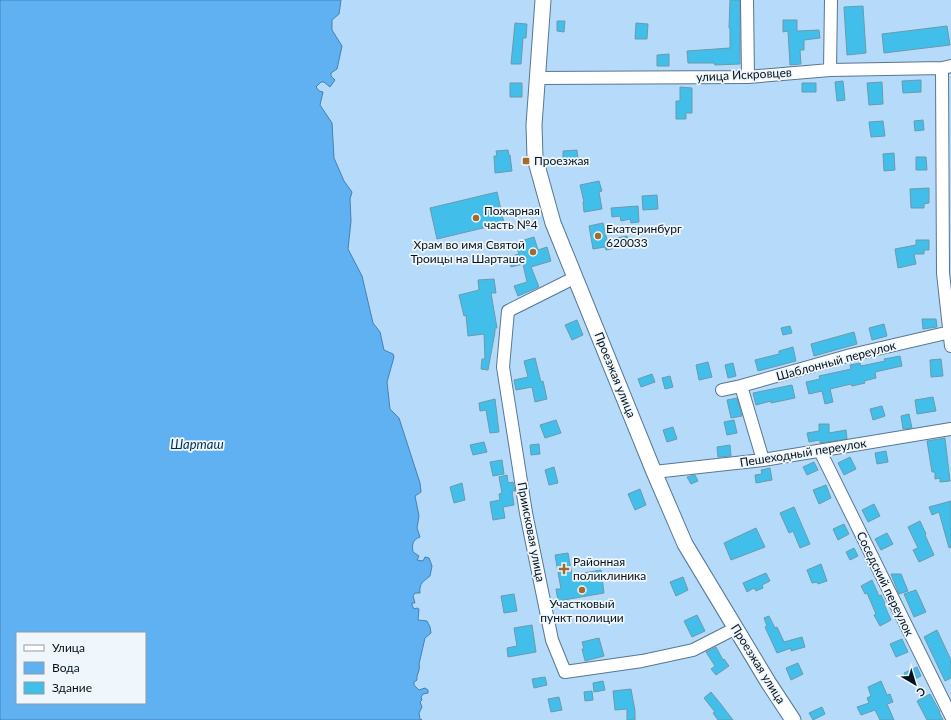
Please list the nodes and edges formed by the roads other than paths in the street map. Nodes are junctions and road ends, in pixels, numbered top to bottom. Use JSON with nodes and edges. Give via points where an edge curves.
{"nodes":[{"id":1,"x":543,"y":0,"type":"edge"},
{"id":2,"x":747,"y":0,"type":"edge"},
{"id":3,"x":831,"y":0,"type":"edge"},
{"id":4,"x":946,"y":67,"type":"edge"},
{"id":5,"x":830,"y":70,"type":"junction"},
{"id":6,"x":748,"y":77,"type":"junction"},
{"id":7,"x":537,"y":78,"type":"junction"},
{"id":8,"x":576,"y":277,"type":"junction"},
{"id":9,"x":950,"y":332,"type":"junction"},
{"id":10,"x":951,"y":346,"type":"edge"},
{"id":11,"x":741,"y":386,"type":"junction"},
{"id":12,"x":722,"y":390,"type":"dead end"},
{"id":13,"x":951,"y":430,"type":"edge"},
{"id":14,"x":820,"y":451,"type":"junction"},
{"id":15,"x":763,"y":460,"type":"junction"},
{"id":16,"x":654,"y":472,"type":"junction"},
{"id":17,"x":736,"y":628,"type":"junction"},
{"id":18,"x":951,"y":716,"type":"edge"},
{"id":19,"x":793,"y":720,"type":"edge"}],
"edges":[{"from":1,"to":7,"type":"main road","name":"Проезжая улица"},
{"from":2,"to":6,"type":"street"},
{"from":3,"to":5,"type":"street"},
{"from":4,"to":5,"type":"street","name":"улица Искровцев"},
{"from":4,"to":9,"type":"street","via":[[943,273]]},
{"from":5,"to":6,"type":"street","name":"улица Искровцев"},
{"from":6,"to":7,"type":"street","name":"улица Искровцев"},
{"from":7,"to":8,"type":"main road","name":"Проезжая улица","via":[[535,158],[553,223]]},
{"from":8,"to":16,"type":"main road","name":"Проезжая улица"},
{"from":8,"to":17,"type":"street","name":"Приисковая улица","via":[[508,311],[504,367],[526,513],[552,640],[565,672],[642,661],[693,650]]},
{"from":9,"to":10,"type":"street"},
{"from":9,"to":11,"type":"street","name":"Шаблонный переулок","via":[[851,355]]},
{"from":11,"to":12,"type":"street","name":"Шаблонный переулок"},
{"from":11,"to":15,"type":"street"},
{"from":13,"to":14,"type":"street","name":"Пешеходный переулок"},
{"from":14,"to":15,"type":"street","name":"Пешеходный переулок"},
{"from":14,"to":18,"type":"street","name":"Соседский переулок"},
{"from":15,"to":16,"type":"street","name":"Пешеходный переулок"},
{"from":16,"to":17,"type":"main road","name":"Проезжая улица","via":[[685,544]]},
{"from":17,"to":19,"type":"main road","name":"Проезжая улица"}]}
